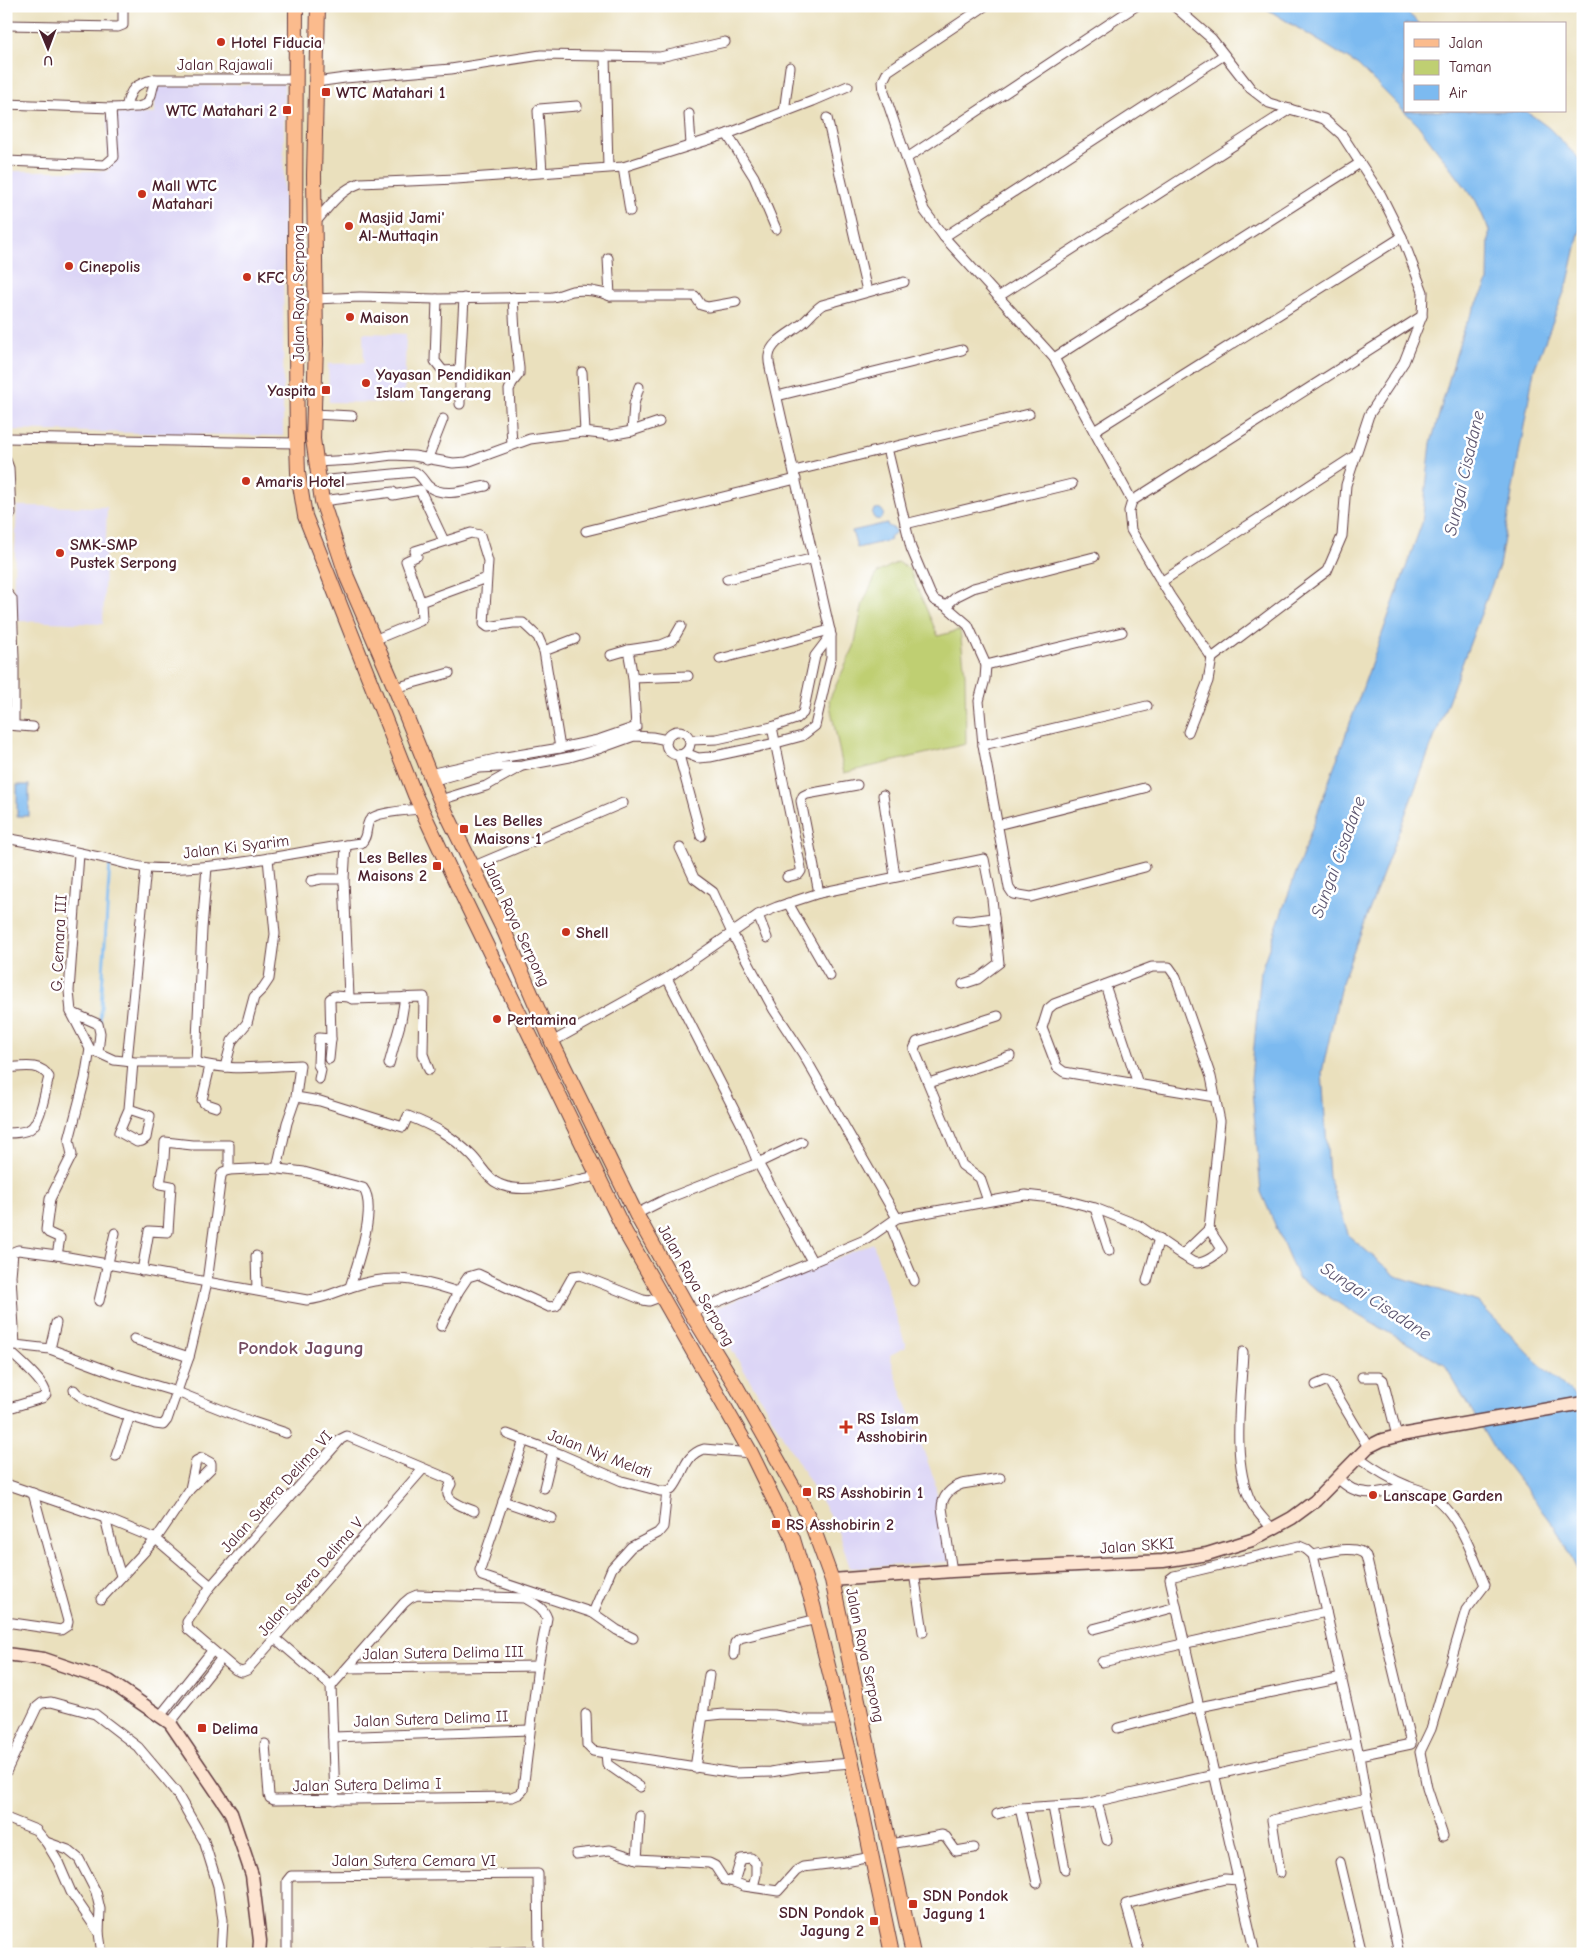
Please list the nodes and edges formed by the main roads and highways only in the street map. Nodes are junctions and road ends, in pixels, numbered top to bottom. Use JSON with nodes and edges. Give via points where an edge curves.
{"nodes":[{"id":1,"x":296,"y":6,"type":"edge"},
{"id":2,"x":318,"y":6,"type":"edge"},
{"id":3,"x":296,"y":365,"type":"junction"},
{"id":4,"x":316,"y":366,"type":"junction"},
{"id":5,"x":415,"y":739,"type":"junction"},
{"id":6,"x":396,"y":745,"type":"junction"},
{"id":7,"x":1583,"y":1403,"type":"edge"},
{"id":8,"x":758,"y":1426,"type":"junction"},
{"id":9,"x":740,"y":1433,"type":"junction"},
{"id":10,"x":832,"y":1580,"type":"junction"},
{"id":11,"x":6,"y":1654,"type":"edge"},
{"id":12,"x":259,"y":1954,"type":"edge"},
{"id":13,"x":892,"y":1954,"type":"edge"},
{"id":14,"x":913,"y":1954,"type":"edge"}],
"edges":[{"from":1,"to":3,"type":"main road","name":"Jalan Raya Serpong"},
{"from":2,"to":4,"type":"main road","name":"Jalan Raya Serpong","via":[[314,175]]},
{"from":3,"to":4,"type":"main road"},
{"from":3,"to":6,"type":"main road","name":"Jalan Raya Serpong","via":[[298,473],[305,516]]},
{"from":4,"to":5,"type":"main road","name":"Jalan Raya Serpong","via":[[313,439],[322,501],[347,577]]},
{"from":5,"to":6,"type":"main road"},
{"from":5,"to":8,"type":"main road","name":"Jalan Raya Serpong","via":[[552,1042],[636,1214]]},
{"from":6,"to":9,"type":"main road","name":"Jalan Raya Serpong","via":[[422,809],[625,1232]]},
{"from":7,"to":10,"type":"main road","name":"Jalan SKKI","via":[[1401,1435],[1368,1447],[1315,1501],[1273,1530],[1207,1554],[1163,1561]]},
{"from":8,"to":9,"type":"main road"},
{"from":8,"to":10,"type":"main road","name":"Jalan Raya Serpong","via":[[800,1499]]},
{"from":9,"to":13,"type":"main road","name":"Jalan Raya Serpong","via":[[793,1539],[805,1572],[852,1763]]},
{"from":10,"to":14,"type":"main road","name":"Jalan Raya Serpong"},
{"from":11,"to":12,"type":"main road","via":[[44,1659],[108,1681],[165,1720],[231,1813],[252,1874]]}]}
